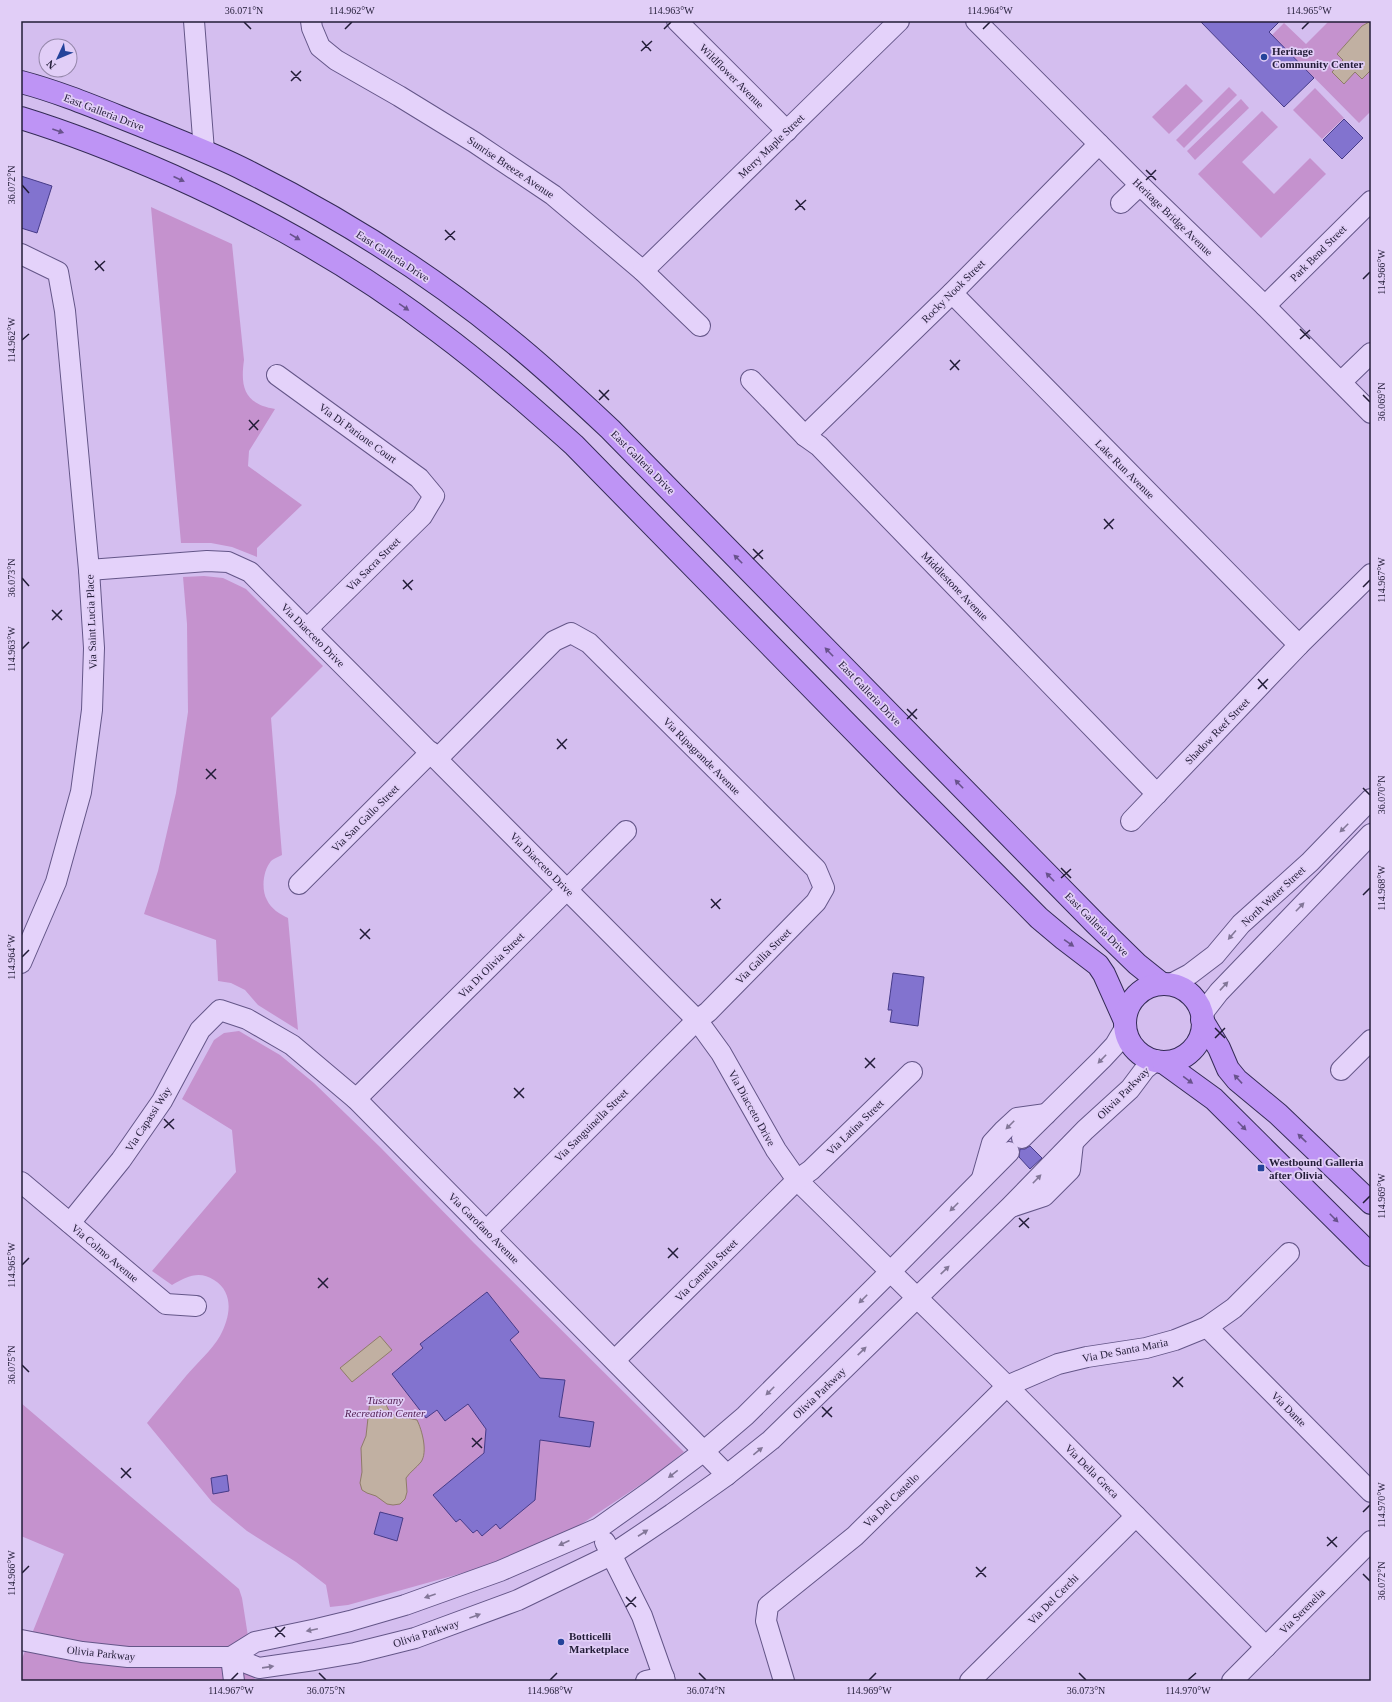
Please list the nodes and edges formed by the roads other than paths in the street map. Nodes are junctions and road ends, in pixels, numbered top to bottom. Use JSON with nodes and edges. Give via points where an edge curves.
{"nodes":[{"id":1,"x":194,"y":21,"type":"edge"},
{"id":2,"x":677,"y":21,"type":"edge"},
{"id":3,"x":899,"y":21,"type":"edge"},
{"id":4,"x":976,"y":21,"type":"edge"},
{"id":5,"x":312,"y":24,"type":"edge"},
{"id":6,"x":21,"y":82,"type":"edge"},
{"id":7,"x":21,"y":118,"type":"edge"},
{"id":8,"x":787,"y":131,"type":"junction"},
{"id":9,"x":1099,"y":144,"type":"junction"},
{"id":10,"x":204,"y":151,"type":"junction"},
{"id":11,"x":1140,"y":185,"type":"junction"},
{"id":12,"x":1371,"y":201,"type":"edge"},
{"id":13,"x":1122,"y":202,"type":"dead end"},
{"id":14,"x":21,"y":254,"type":"edge"},
{"id":15,"x":643,"y":271,"type":"junction"},
{"id":16,"x":952,"y":293,"type":"junction"},
{"id":17,"x":1265,"y":306,"type":"junction"},
{"id":18,"x":700,"y":326,"type":"dead end"},
{"id":19,"x":1371,"y":353,"type":"edge"},
{"id":20,"x":277,"y":375,"type":"dead end"},
{"id":21,"x":751,"y":380,"type":"dead end"},
{"id":22,"x":1341,"y":382,"type":"junction"},
{"id":23,"x":1371,"y":413,"type":"edge"},
{"id":24,"x":806,"y":436,"type":"junction"},
{"id":25,"x":434,"y":496,"type":"joint"},
{"id":26,"x":89,"y":570,"type":"junction"},
{"id":27,"x":1371,"y":574,"type":"edge"},
{"id":28,"x":308,"y":629,"type":"junction"},
{"id":29,"x":571,"y":633,"type":"joint"},
{"id":30,"x":1299,"y":645,"type":"junction"},
{"id":31,"x":434,"y":756,"type":"junction"},
{"id":32,"x":1157,"y":794,"type":"junction"},
{"id":33,"x":1371,"y":800,"type":"edge"},
{"id":34,"x":1132,"y":821,"type":"dead end"},
{"id":35,"x":626,"y":831,"type":"dead end"},
{"id":36,"x":1371,"y":834,"type":"edge"},
{"id":37,"x":299,"y":884,"type":"dead end"},
{"id":38,"x":824,"y":888,"type":"joint"},
{"id":39,"x":568,"y":889,"type":"junction"},
{"id":40,"x":21,"y":963,"type":"edge"},
{"id":41,"x":1166,"y":984,"type":"junction"},
{"id":42,"x":220,"y":1010,"type":"joint"},
{"id":43,"x":1202,"y":1019,"type":"junction"},
{"id":44,"x":697,"y":1020,"type":"junction"},
{"id":45,"x":1125,"y":1024,"type":"junction"},
{"id":46,"x":1371,"y":1040,"type":"edge"},
{"id":47,"x":1159,"y":1061,"type":"junction"},
{"id":48,"x":1341,"y":1070,"type":"dead end"},
{"id":49,"x":912,"y":1072,"type":"dead end"},
{"id":50,"x":356,"y":1099,"type":"junction"},
{"id":51,"x":1046,"y":1114,"type":"junction"},
{"id":52,"x":797,"y":1180,"type":"junction"},
{"id":53,"x":982,"y":1180,"type":"junction"},
{"id":54,"x":21,"y":1182,"type":"edge"},
{"id":55,"x":1371,"y":1203,"type":"edge"},
{"id":56,"x":70,"y":1223,"type":"junction"},
{"id":57,"x":486,"y":1231,"type":"junction"},
{"id":58,"x":1289,"y":1253,"type":"dead end"},
{"id":59,"x":1371,"y":1255,"type":"edge"},
{"id":60,"x":890,"y":1272,"type":"junction"},
{"id":61,"x":917,"y":1297,"type":"junction"},
{"id":62,"x":196,"y":1306,"type":"dead end"},
{"id":63,"x":1207,"y":1327,"type":"junction"},
{"id":64,"x":615,"y":1360,"type":"junction"},
{"id":65,"x":1007,"y":1386,"type":"junction"},
{"id":66,"x":704,"y":1451,"type":"junction"},
{"id":67,"x":727,"y":1475,"type":"junction"},
{"id":68,"x":1371,"y":1492,"type":"edge"},
{"id":69,"x":1136,"y":1516,"type":"junction"},
{"id":70,"x":599,"y":1528,"type":"junction"},
{"id":71,"x":1371,"y":1541,"type":"edge"},
{"id":72,"x":611,"y":1555,"type":"junction"},
{"id":73,"x":21,"y":1640,"type":"edge"},
{"id":74,"x":1266,"y":1647,"type":"junction"},
{"id":75,"x":231,"y":1657,"type":"junction"},
{"id":76,"x":658,"y":1680,"type":"edge"},
{"id":77,"x":234,"y":1681,"type":"edge"},
{"id":78,"x":784,"y":1681,"type":"edge"},
{"id":79,"x":970,"y":1681,"type":"edge"},
{"id":80,"x":1232,"y":1681,"type":"edge"}],
"edges":[{"from":1,"to":10,"type":"street"},
{"from":2,"to":8,"type":"street","name":"Wildflower Avenue"},
{"from":3,"to":8,"type":"street","name":"Merry Maple Street"},
{"from":4,"to":9,"type":"street","name":"Heritage Bridge Avenue"},
{"from":5,"to":15,"type":"street","name":"Sunrise Breeze Avenue","via":[[320,46],[336,60],[474,142],[546,191]]},
{"from":6,"to":10,"type":"main road","name":"East Galleria Drive","via":[[95,107]]},
{"from":7,"to":45,"type":"main road","one_way":true,"via":[[131,158],[274,225],[366,280],[438,331],[517,394],[574,445],[1039,918],[1098,965]]},
{"from":8,"to":15,"type":"street","name":"Merry Maple Street"},
{"from":9,"to":11,"type":"street","name":"Heritage Bridge Avenue"},
{"from":9,"to":16,"type":"street","name":"Rocky Nook Street"},
{"from":41,"to":10,"type":"main road","name":"East Galleria Drive","one_way":true,"via":[[1137,964],[1096,924],[610,429],[553,376],[461,302],[395,256],[253,174]]},
{"from":11,"to":13,"type":"street"},
{"from":11,"to":17,"type":"street","name":"Heritage Bridge Avenue"},
{"from":12,"to":17,"type":"street","name":"Park Bend Street"},
{"from":14,"to":26,"type":"street","name":"Via Saint Lucia Place","via":[[58,272],[65,311]]},
{"from":15,"to":18,"type":"street","name":"Sunrise Breeze Avenue"},
{"from":16,"to":24,"type":"street","name":"Rocky Nook Street"},
{"from":16,"to":30,"type":"street","name":"Lake Run Avenue"},
{"from":17,"to":22,"type":"street","name":"Heritage Bridge Avenue"},
{"from":19,"to":22,"type":"street"},
{"from":20,"to":25,"type":"street","name":"Via Di Parione Court","via":[[419,478]]},
{"from":21,"to":24,"type":"street","name":"Middlestone Avenue"},
{"from":22,"to":23,"type":"street","name":"Heritage Bridge Avenue"},
{"from":24,"to":32,"type":"street","name":"Middlestone Avenue"},
{"from":25,"to":28,"type":"street","name":"Via Sacra Street","via":[[422,516]]},
{"from":26,"to":28,"type":"street","name":"Via Diacceto Drive","via":[[206,561],[228,562],[250,572]]},
{"from":26,"to":40,"type":"street","name":"Via Saint Lucia Place","via":[[94,648],[92,702],[81,792],[56,882]]},
{"from":27,"to":30,"type":"street","name":"Shadow Reef Street"},
{"from":28,"to":31,"type":"street","name":"Via Diacceto Drive"},
{"from":29,"to":31,"type":"street","name":"Via San Gallo Street","via":[[554,641]]},
{"from":29,"to":38,"type":"street","name":"Via Ripagrande Avenue","via":[[589,643],[816,869]]},
{"from":30,"to":32,"type":"street","name":"Shadow Reef Street"},
{"from":31,"to":37,"type":"street","name":"Via San Gallo Street"},
{"from":31,"to":39,"type":"street","name":"Via Diacceto Drive"},
{"from":32,"to":34,"type":"street","name":"Shadow Reef Street"},
{"from":33,"to":41,"type":"street","name":"North Water Street","one_way":true,"via":[[1310,862],[1241,924],[1215,955],[1190,974]]},
{"from":35,"to":39,"type":"street","name":"Via Di Olivia Street"},
{"from":43,"to":36,"type":"street","one_way":true,"via":[[1205,1010],[1219,992]]},
{"from":38,"to":44,"type":"street","name":"Via Gallia Street","via":[[816,902],[708,1012]]},
{"from":39,"to":44,"type":"street","name":"Via Diacceto Drive"},
{"from":39,"to":50,"type":"street","name":"Via Di Olivia Street"},
{"from":41,"to":43,"type":"main road","via":[[1187,992],[1196,1001]]},
{"from":41,"to":45,"type":"main road","via":[[1150,986],[1138,993],[1130,1003],[1125,1015]]},
{"from":42,"to":50,"type":"street","name":"Via Garofano Avenue","via":[[246,1019],[292,1045]]},
{"from":42,"to":56,"type":"street","name":"Via Capassi Way","via":[[200,1030],[162,1101],[121,1160]]},
{"from":43,"to":47,"type":"main road","via":[[1200,1037],[1193,1048],[1184,1056],[1172,1061]]},
{"from":55,"to":43,"type":"main road","one_way":true,"via":[[1278,1114],[1238,1080],[1228,1069]]},
{"from":44,"to":52,"type":"street","name":"Via Diacceto Drive","via":[[721,1053],[776,1150]]},
{"from":44,"to":57,"type":"street","name":"Via Sanguinella Street"},
{"from":45,"to":47,"type":"main road","via":[[1129,1040],[1137,1051],[1147,1058]]},
{"from":45,"to":51,"type":"street","one_way":true,"via":[[1115,1045]]},
{"from":46,"to":48,"type":"street"},
{"from":47,"to":59,"type":"main road","one_way":true,"via":[[1214,1099]]},
{"from":61,"to":47,"type":"street","name":"Olivia Parkway","one_way":true,"via":[[1009,1208],[1044,1196],[1061,1180],[1070,1170],[1073,1143],[1130,1089],[1145,1069]]},
{"from":49,"to":52,"type":"street","name":"Via Latina Street","via":[[811,1170]]},
{"from":50,"to":57,"type":"street","name":"Via Garofano Avenue"},
{"from":51,"to":53,"type":"street"},
{"from":51,"to":53,"type":"street","one_way":true,"via":[[1017,1118],[1004,1130],[992,1143]]},
{"from":52,"to":60,"type":"street","name":"Via Diacceto Drive"},
{"from":52,"to":64,"type":"street","name":"Via Camella Street"},
{"from":53,"to":60,"type":"street","one_way":true},
{"from":54,"to":56,"type":"street","name":"Via Colmo Avenue"},
{"from":56,"to":62,"type":"street","name":"Via Colmo Avenue","via":[[166,1304]]},
{"from":57,"to":64,"type":"street","name":"Via Garofano Avenue"},
{"from":58,"to":63,"type":"street","name":"Via De Santa Maria","via":[[1234,1308]]},
{"from":60,"to":61,"type":"street","name":"Via Diacceto Drive"},
{"from":60,"to":66,"type":"street","one_way":true,"via":[[745,1416]]},
{"from":61,"to":65,"type":"street","name":"Via Della Greca"},
{"from":67,"to":61,"type":"street","name":"Olivia Parkway","one_way":true,"via":[[771,1440]]},
{"from":63,"to":65,"type":"street","name":"Via De Santa Maria","via":[[1146,1348],[1087,1356],[1058,1364]]},
{"from":63,"to":68,"type":"street","name":"Via Dante"},
{"from":64,"to":66,"type":"street","name":"Via Garofano Avenue"},
{"from":65,"to":69,"type":"street","name":"Via Della Greca"},
{"from":65,"to":78,"type":"street","name":"Via Del Castello","via":[[854,1536],[768,1606],[766,1621]]},
{"from":66,"to":67,"type":"street","name":"Via Garofano Avenue"},
{"from":66,"to":70,"type":"street","one_way":true},
{"from":72,"to":67,"type":"street","name":"Olivia Parkway","one_way":true},
{"from":69,"to":74,"type":"street","name":"Via Della Greca"},
{"from":69,"to":79,"type":"street","name":"Via Del Cerchi"},
{"from":70,"to":72,"type":"street"},
{"from":70,"to":75,"type":"street","one_way":true,"via":[[493,1574],[405,1605],[317,1629],[256,1642]]},
{"from":71,"to":74,"type":"street","name":"Via Serenelia"},
{"from":75,"to":72,"type":"street","name":"Olivia Parkway","one_way":true,"via":[[260,1668],[355,1653],[415,1638],[518,1600]]},
{"from":72,"to":76,"type":"street","via":[[642,1616]]},
{"from":73,"to":75,"type":"street","name":"Olivia Parkway","via":[[82,1652],[128,1657]]},
{"from":74,"to":80,"type":"street","name":"Via Serenelia"},
{"from":75,"to":77,"type":"street"}]}
